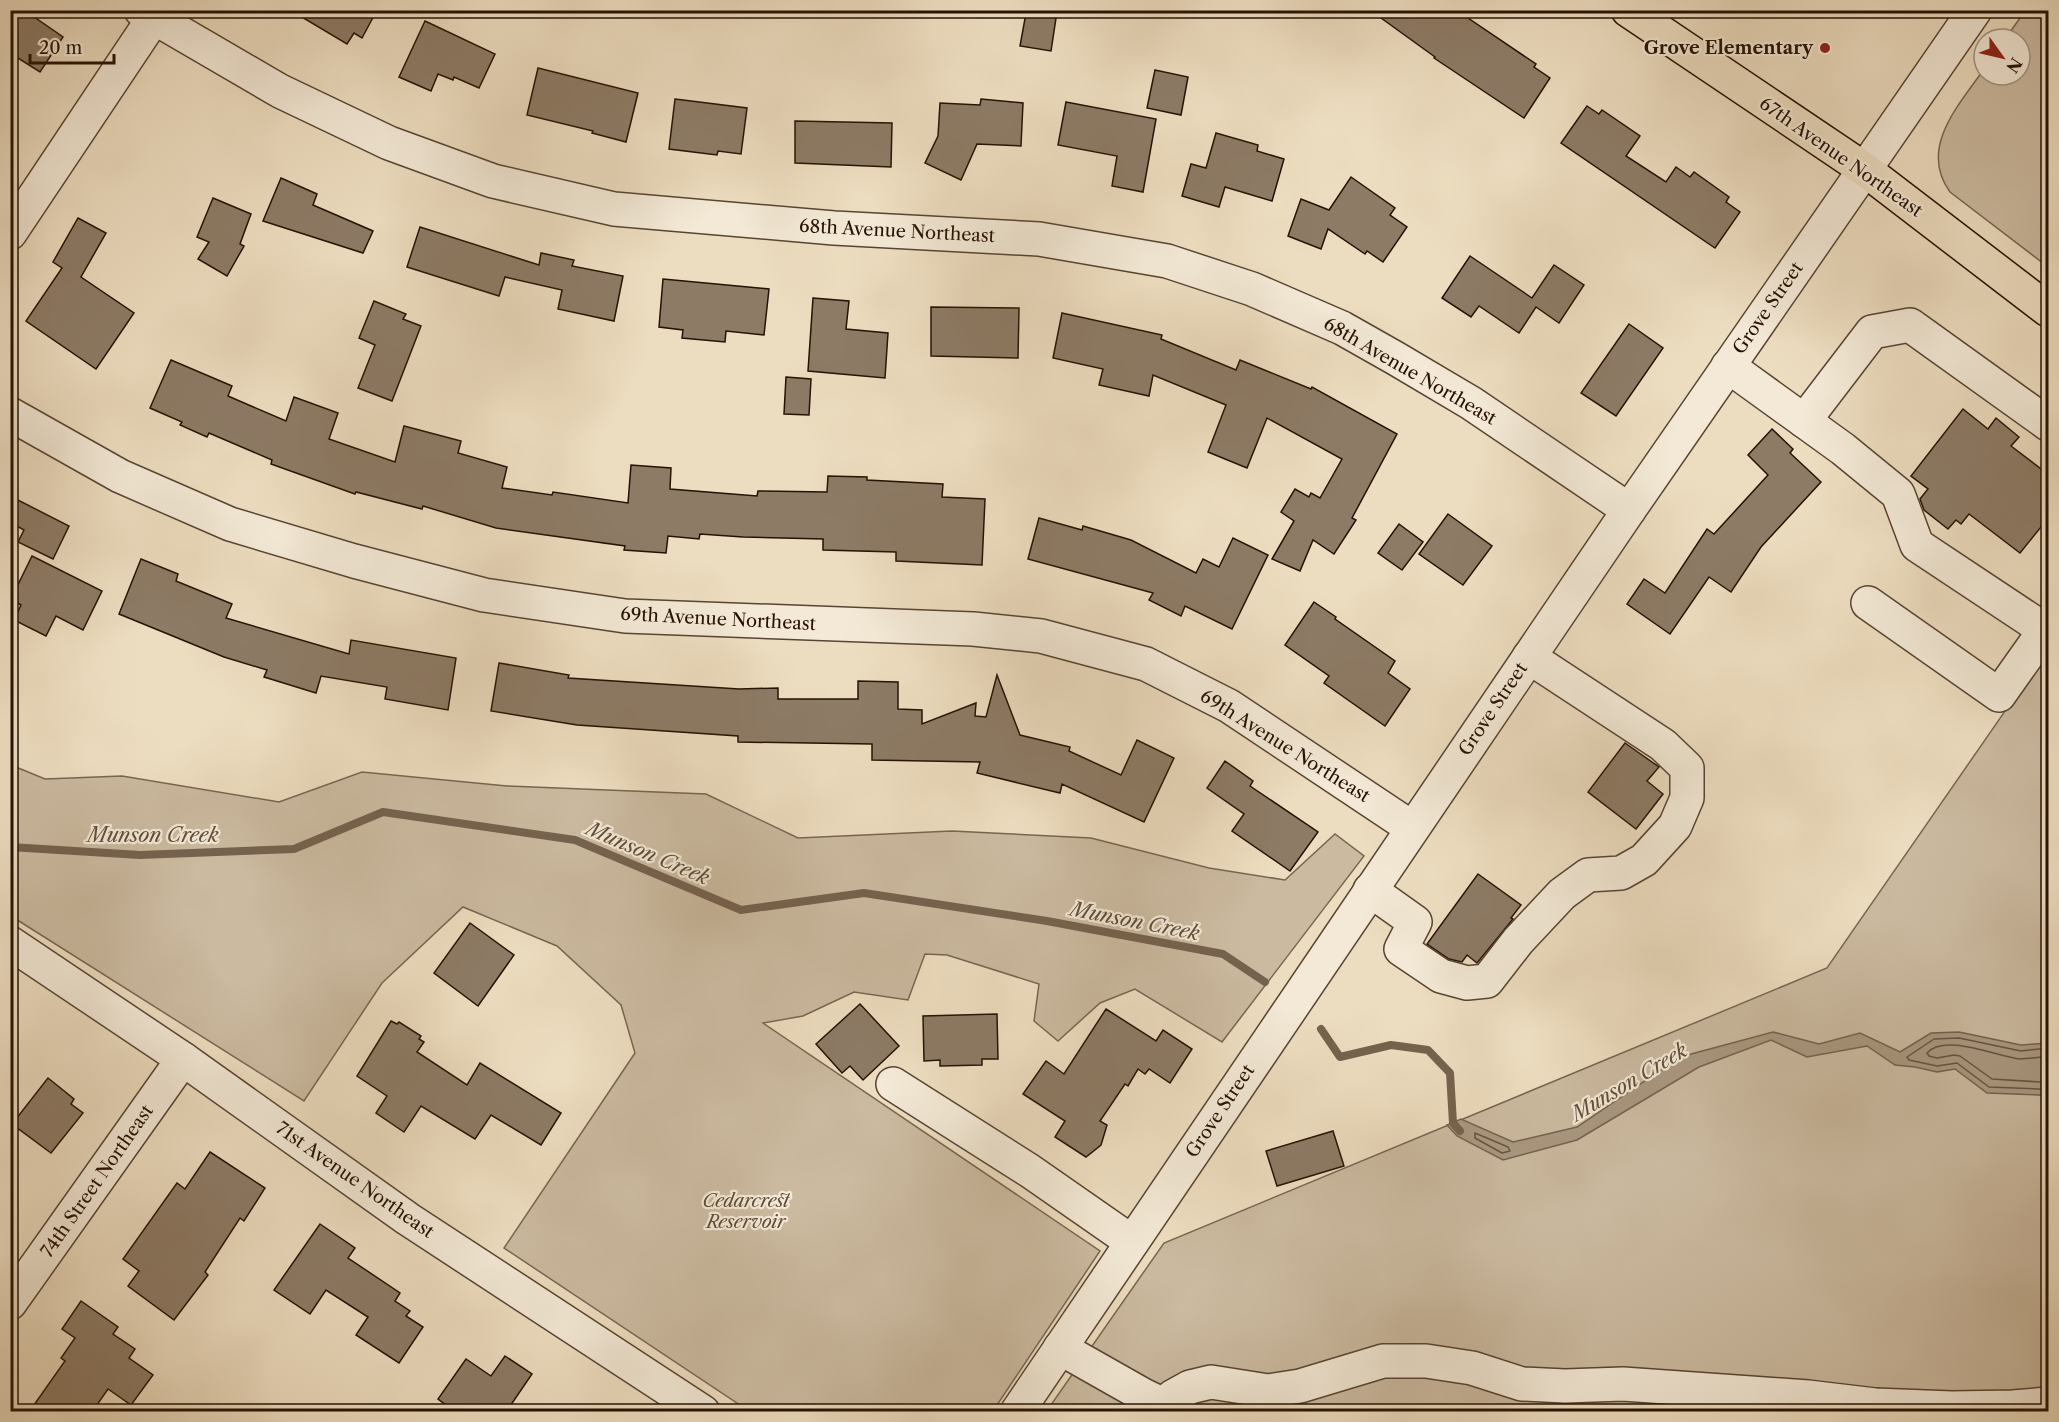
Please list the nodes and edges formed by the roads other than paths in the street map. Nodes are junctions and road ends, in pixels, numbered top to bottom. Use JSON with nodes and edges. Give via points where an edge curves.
{"nodes":[{"id":1,"x":1628,"y":10,"type":"edge"},
{"id":2,"x":1975,"y":10,"type":"edge"},
{"id":3,"x":151,"y":13,"type":"edge"},
{"id":4,"x":1864,"y":169,"type":"junction"},
{"id":5,"x":10,"y":233,"type":"edge"},
{"id":6,"x":2049,"y":310,"type":"edge"},
{"id":7,"x":1728,"y":366,"type":"junction"},
{"id":8,"x":10,"y":414,"type":"edge"},
{"id":9,"x":1804,"y":421,"type":"junction"},
{"id":10,"x":2049,"y":424,"type":"edge"},
{"id":11,"x":1629,"y":510,"type":"junction"},
{"id":12,"x":1868,"y":603,"type":"dead end"},
{"id":13,"x":2047,"y":628,"type":"edge"},
{"id":14,"x":1529,"y":657,"type":"junction"},
{"id":15,"x":1412,"y":828,"type":"junction"},
{"id":16,"x":1370,"y":890,"type":"junction"},
{"id":17,"x":15,"y":957,"type":"edge"},
{"id":18,"x":183,"y":1059,"type":"junction"},
{"id":19,"x":893,"y":1084,"type":"dead end"},
{"id":20,"x":1132,"y":1242,"type":"junction"},
{"id":21,"x":10,"y":1303,"type":"edge"},
{"id":22,"x":1060,"y":1348,"type":"junction"},
{"id":23,"x":2049,"y":1404,"type":"edge"},
{"id":24,"x":1176,"y":1411,"type":"edge"},
{"id":25,"x":703,"y":1412,"type":"edge"},
{"id":26,"x":1017,"y":1412,"type":"edge"}],
"edges":[{"from":1,"to":4,"type":"main road","name":"67th Avenue Northeast"},
{"from":2,"to":4,"type":"street","name":"Grove Street"},
{"from":3,"to":5,"type":"street"},
{"from":3,"to":11,"type":"street","name":"68th Avenue Northeast","via":[[280,91],[389,143],[494,181],[614,209],[834,228],[1039,238],[1167,261],[1241,285],[1342,328],[1395,358],[1471,403]]},
{"from":4,"to":6,"type":"main road","name":"67th Avenue Northeast"},
{"from":4,"to":7,"type":"street","name":"Grove Street"},
{"from":7,"to":9,"type":"street"},
{"from":7,"to":11,"type":"street","name":"Grove Street"},
{"from":8,"to":15,"type":"street","name":"69th Avenue Northeast","via":[[120,476],[230,524],[484,595],[625,616],[973,629],[1041,636],[1146,664],[1229,706]]},
{"from":9,"to":10,"type":"street","via":[[1872,332],[1910,325]]},
{"from":9,"to":13,"type":"street","via":[[1898,494],[1917,545]]},
{"from":11,"to":14,"type":"street","name":"Grove Street"},
{"from":12,"to":13,"type":"street","via":[[1999,695]]},
{"from":14,"to":15,"type":"street","name":"Grove Street"},
{"from":14,"to":16,"type":"street","via":[[1662,745],[1687,768],[1687,798],[1675,826],[1644,860],[1622,873],[1588,875],[1562,894],[1487,981],[1467,983],[1441,976],[1401,949],[1415,922]]},
{"from":15,"to":16,"type":"street","name":"Grove Street"},
{"from":16,"to":20,"type":"street","name":"Grove Street"},
{"from":17,"to":18,"type":"street","name":"71st Avenue Northeast"},
{"from":18,"to":21,"type":"street","name":"74th Street Northeast"},
{"from":18,"to":25,"type":"street","name":"71st Avenue Northeast","via":[[408,1219]]},
{"from":19,"to":20,"type":"street"},
{"from":20,"to":22,"type":"street","name":"Grove Street"},
{"from":22,"to":24,"type":"street"},
{"from":22,"to":26,"type":"street","name":"Grove Street"},
{"from":23,"to":24,"type":"street","via":[[1952,1408],[1623,1384],[1522,1384],[1472,1368],[1426,1361],[1383,1361],[1300,1386],[1268,1391],[1211,1382],[1190,1387],[1172,1397]]}]}
